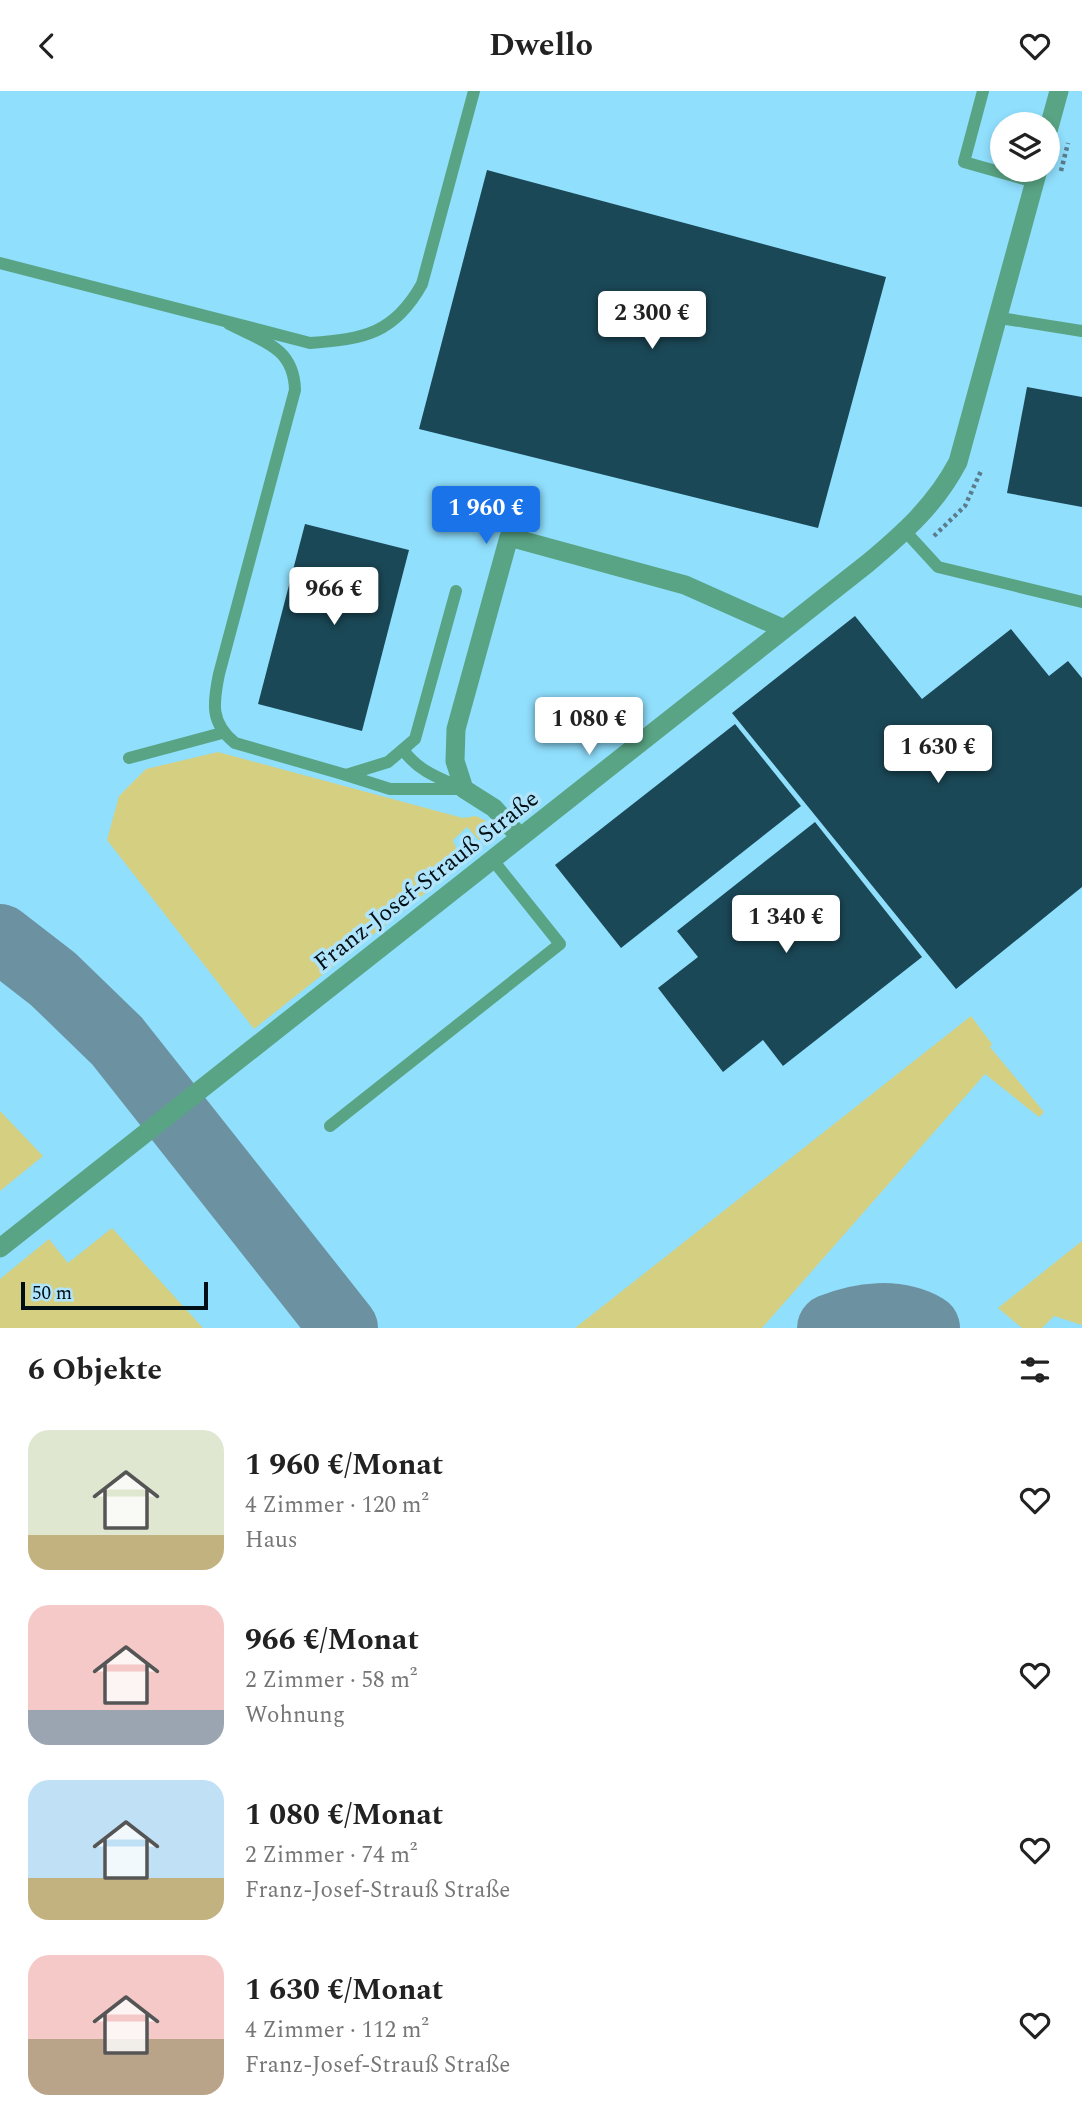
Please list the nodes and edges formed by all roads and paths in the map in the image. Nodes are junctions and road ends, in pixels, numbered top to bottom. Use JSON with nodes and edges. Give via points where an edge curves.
{"nodes":[{"id":1,"x":474,"y":91,"type":"edge"},
{"id":2,"x":983,"y":91,"type":"edge"},
{"id":3,"x":1059,"y":91,"type":"edge"},
{"id":4,"x":1053,"y":112,"type":"edge"},
{"id":5,"x":1072,"y":129,"type":"dead end"},
{"id":6,"x":990,"y":167,"type":"edge"},
{"id":7,"x":1060,"y":174,"type":"edge"},
{"id":8,"x":1035,"y":182,"type":"edge"},
{"id":9,"x":0,"y":263,"type":"edge"},
{"id":10,"x":1000,"y":318,"type":"junction"},
{"id":11,"x":229,"y":324,"type":"junction"},
{"id":12,"x":1082,"y":331,"type":"edge"},
{"id":13,"x":982,"y":468,"type":"dead end"},
{"id":14,"x":905,"y":531,"type":"junction"},
{"id":15,"x":920,"y":549,"type":"junction"},
{"id":16,"x":456,"y":591,"type":"dead end"},
{"id":17,"x":1082,"y":602,"type":"edge"},
{"id":18,"x":785,"y":629,"type":"junction"},
{"id":19,"x":222,"y":733,"type":"junction"},
{"id":20,"x":404,"y":751,"type":"junction"},
{"id":21,"x":130,"y":758,"type":"dead end"},
{"id":22,"x":346,"y":775,"type":"junction"},
{"id":23,"x":464,"y":789,"type":"junction"},
{"id":24,"x":520,"y":837,"type":"junction"},
{"id":25,"x":492,"y":859,"type":"junction"},
{"id":26,"x":330,"y":1126,"type":"dead end"},
{"id":27,"x":0,"y":1248,"type":"edge"}],
"edges":[{"from":1,"to":11,"type":"lane","via":[[422,284],[409,308],[387,327],[352,340],[310,343]]},
{"from":2,"to":6,"type":"lane","via":[[964,162]]},
{"from":3,"to":4,"type":"street"},
{"from":5,"to":7,"type":"path"},
{"from":8,"to":10,"type":"street","name":"Franz-Josef-Strauß Straße"},
{"from":9,"to":11,"type":"lane"},
{"from":10,"to":12,"type":"lane"},
{"from":10,"to":14,"type":"street","name":"Franz-Josef-Strauß Straße","via":[[958,462],[938,498]]},
{"from":11,"to":19,"type":"lane","via":[[279,350],[294,370],[295,390],[219,674],[213,703]]},
{"from":13,"to":15,"type":"path","via":[[959,513]]},
{"from":14,"to":15,"type":"lane"},
{"from":14,"to":18,"type":"street","name":"Franz-Josef-Strauß Straße"},
{"from":15,"to":17,"type":"lane","via":[[937,568]]},
{"from":16,"to":20,"type":"lane","via":[[415,739]]},
{"from":18,"to":23,"type":"street","via":[[685,585],[509,537],[456,729],[455,761]]},
{"from":18,"to":24,"type":"street","name":"Franz-Josef-Strauß Straße"},
{"from":19,"to":21,"type":"lane"},
{"from":19,"to":22,"type":"lane","via":[[235,743]]},
{"from":20,"to":22,"type":"lane","via":[[388,762]]},
{"from":20,"to":23,"type":"lane","via":[[429,774]]},
{"from":22,"to":23,"type":"lane","via":[[390,789]]},
{"from":23,"to":24,"type":"street","via":[[494,809]]},
{"from":24,"to":25,"type":"street","name":"Franz-Josef-Strauß Straße"},
{"from":25,"to":26,"type":"lane","via":[[560,944]]},
{"from":25,"to":27,"type":"street","name":"Franz-Josef-Strauß Straße"}]}
